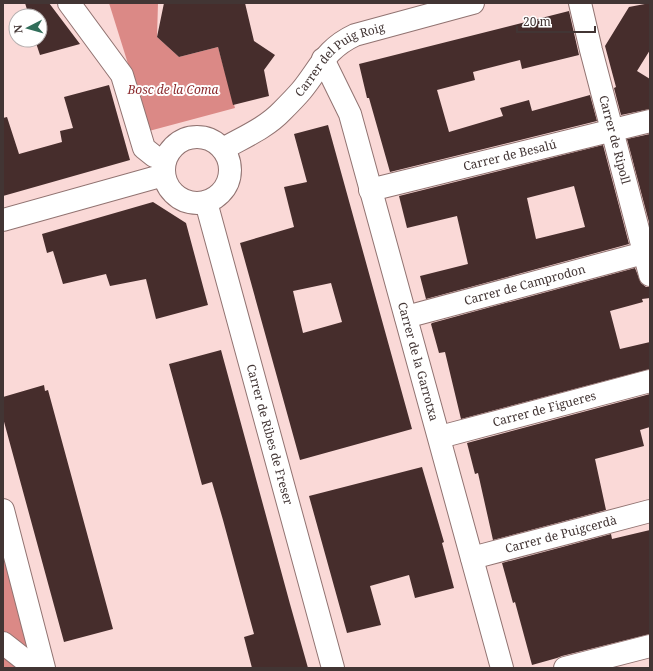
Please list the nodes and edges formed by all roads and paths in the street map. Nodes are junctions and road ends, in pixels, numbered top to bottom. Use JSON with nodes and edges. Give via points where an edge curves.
{"nodes":[{"id":1,"x":69,"y":3,"type":"edge"},
{"id":2,"x":473,"y":3,"type":"edge"},
{"id":3,"x":580,"y":3,"type":"edge"},
{"id":4,"x":323,"y":59,"type":"junction"},
{"id":5,"x":650,"y":121,"type":"edge"},
{"id":6,"x":612,"y":131,"type":"junction"},
{"id":7,"x":223,"y":149,"type":"junction"},
{"id":8,"x":164,"y":167,"type":"junction"},
{"id":9,"x":370,"y":190,"type":"junction"},
{"id":10,"x":206,"y":202,"type":"junction"},
{"id":11,"x":3,"y":220,"type":"edge"},
{"id":12,"x":644,"y":253,"type":"junction"},
{"id":13,"x":650,"y":275,"type":"edge"},
{"id":14,"x":406,"y":317,"type":"junction"},
{"id":15,"x":650,"y":382,"type":"edge"},
{"id":16,"x":440,"y":437,"type":"junction"},
{"id":17,"x":3,"y":510,"type":"edge"},
{"id":18,"x":650,"y":511,"type":"edge"},
{"id":19,"x":472,"y":558,"type":"junction"},
{"id":20,"x":3,"y":643,"type":"edge"},
{"id":21,"x":650,"y":646,"type":"edge"},
{"id":22,"x":35,"y":668,"type":"edge"},
{"id":23,"x":44,"y":668,"type":"edge"},
{"id":24,"x":333,"y":668,"type":"edge"},
{"id":25,"x":502,"y":668,"type":"edge"},
{"id":26,"x":565,"y":668,"type":"edge"}],
"edges":[{"from":1,"to":8,"type":"street","via":[[122,75],[144,148]]},
{"from":2,"to":4,"type":"street","name":"Carrer del Puig Roig","via":[[355,35],[334,47]]},
{"from":3,"to":6,"type":"street","name":"Carrer de Ripoll"},
{"from":4,"to":7,"type":"street","name":"Carrer del Puig Roig","via":[[301,91],[274,119]]},
{"from":4,"to":9,"type":"street","name":"Carrer de la Garrotxa","via":[[350,114]]},
{"from":5,"to":6,"type":"street","name":"Carrer de Besalú"},
{"from":6,"to":9,"type":"street","name":"Carrer de Besalú"},
{"from":6,"to":12,"type":"street","name":"Carrer de Ripoll"},
{"from":7,"to":8,"type":"street","via":[[208,138],[186,138],[168,153]]},
{"from":7,"to":10,"type":"street","via":[[230,164],[230,175],[223,190],[214,199]]},
{"from":8,"to":10,"type":"street","via":[[169,189],[181,199],[193,203]]},
{"from":8,"to":11,"type":"street"},
{"from":9,"to":14,"type":"street","name":"Carrer de la Garrotxa"},
{"from":10,"to":24,"type":"street","name":"Carrer de Ribes de Freser"},
{"from":12,"to":13,"type":"street","name":"Carrer de Ripoll"},
{"from":12,"to":14,"type":"street","name":"Carrer de Camprodon"},
{"from":14,"to":16,"type":"street","name":"Carrer de la Garrotxa"},
{"from":15,"to":16,"type":"street","name":"Carrer de Figueres"},
{"from":16,"to":19,"type":"street","name":"Carrer de la Garrotxa"},
{"from":17,"to":23,"type":"street"},
{"from":18,"to":19,"type":"street","name":"Carrer de Puigcerdà"},
{"from":19,"to":25,"type":"street","name":"Carrer de la Garrotxa"},
{"from":20,"to":22,"type":"street"},
{"from":21,"to":26,"type":"street"}]}
